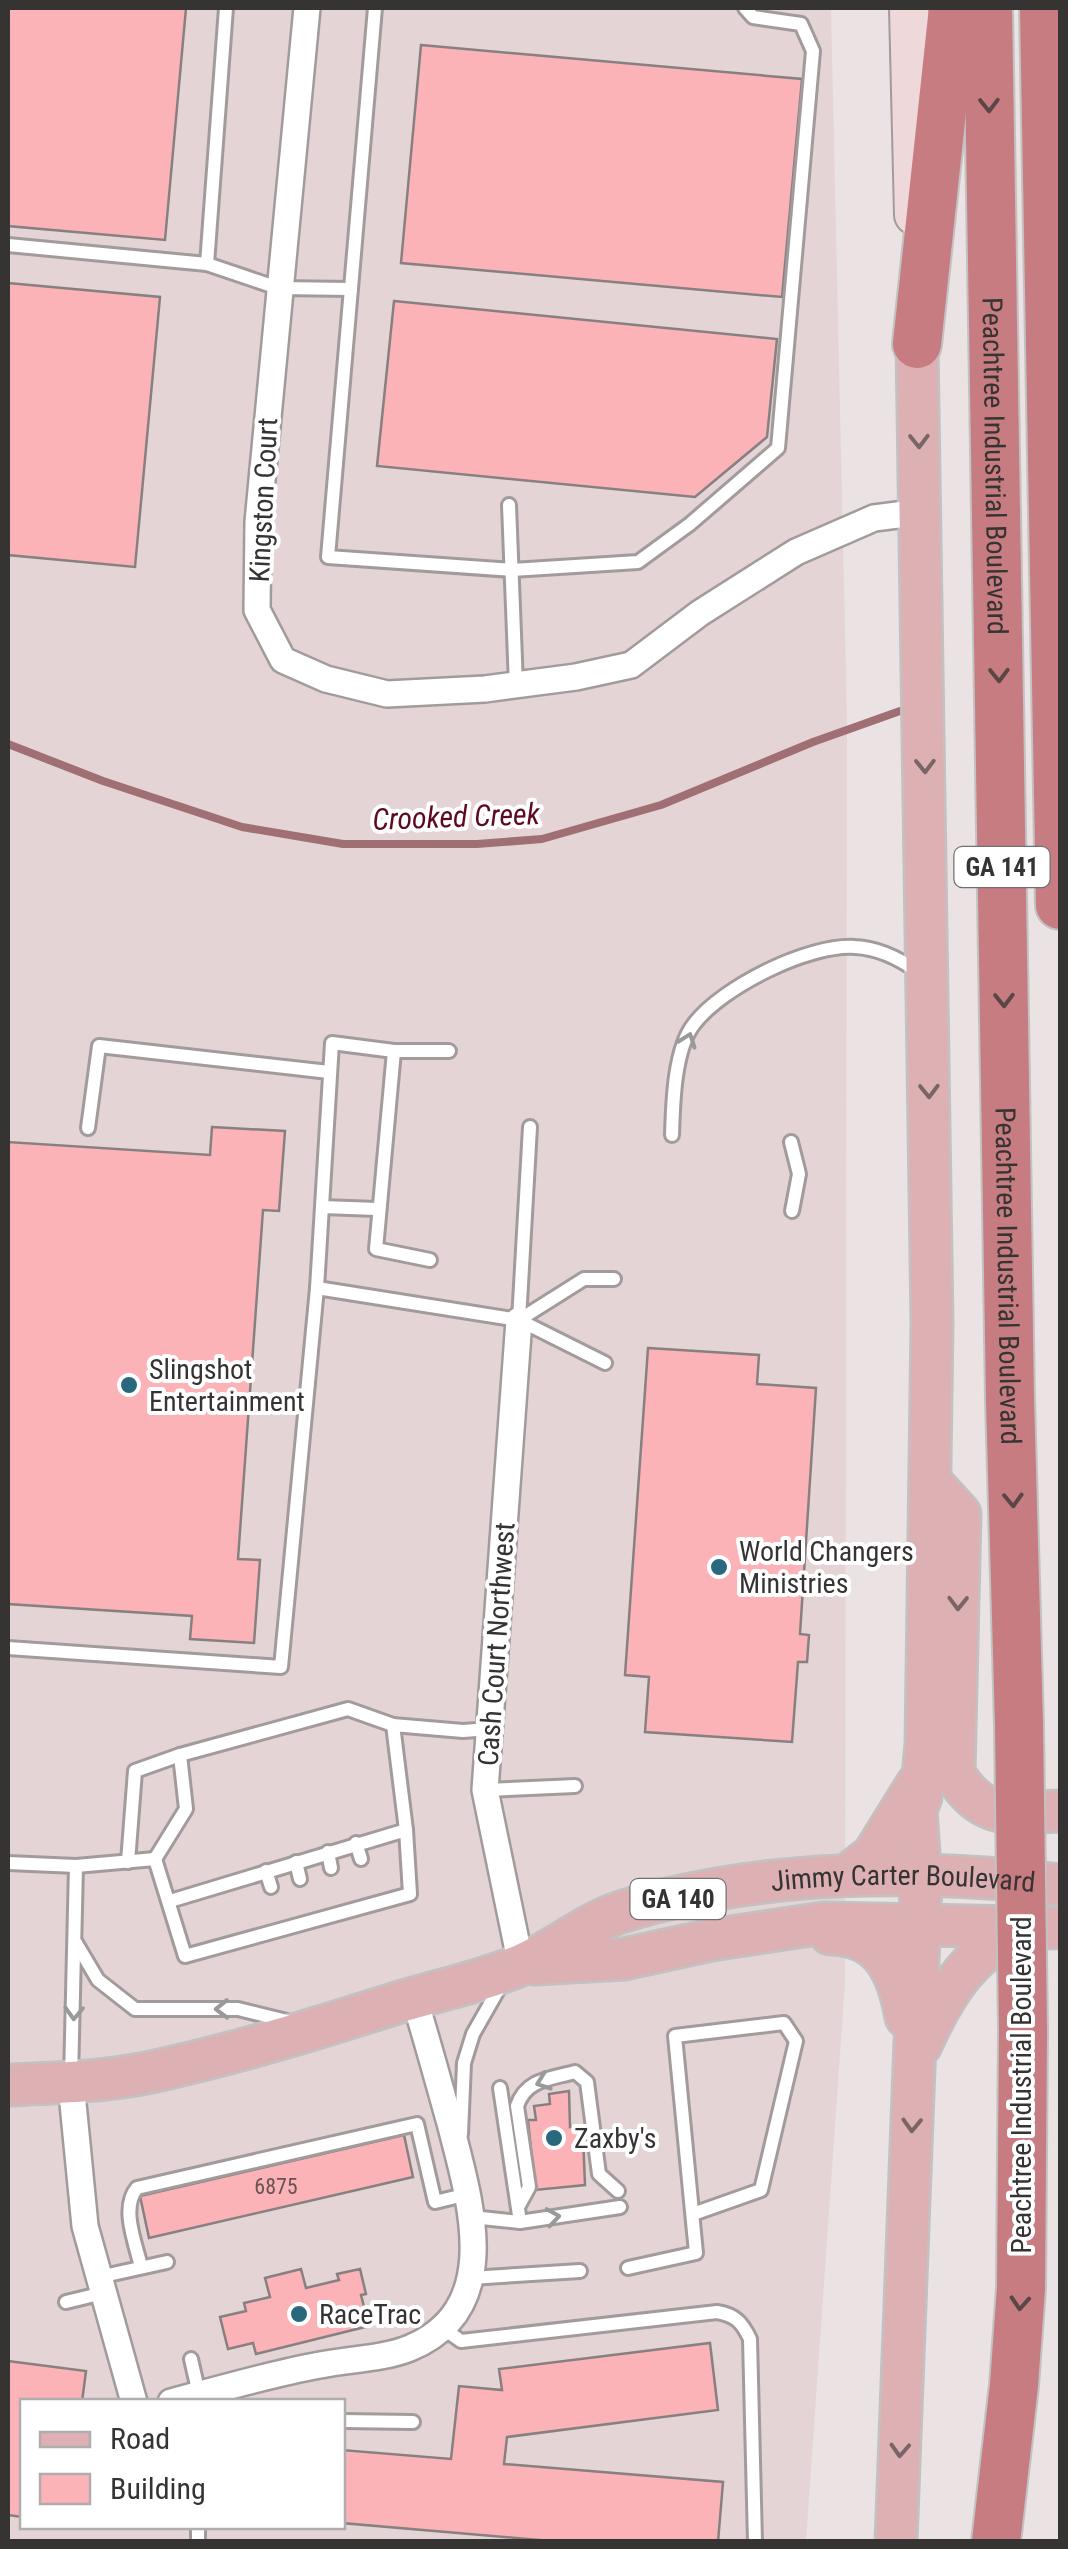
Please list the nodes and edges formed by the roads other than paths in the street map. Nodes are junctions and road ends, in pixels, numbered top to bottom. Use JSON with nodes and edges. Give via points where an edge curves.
{"nodes":[{"id":1,"x":226,"y":8,"type":"edge"},
{"id":2,"x":307,"y":8,"type":"edge"},
{"id":3,"x":375,"y":8,"type":"edge"},
{"id":4,"x":745,"y":8,"type":"edge"},
{"id":5,"x":908,"y":8,"type":"edge"},
{"id":6,"x":954,"y":8,"type":"edge"},
{"id":7,"x":988,"y":8,"type":"edge"},
{"id":8,"x":1044,"y":8,"type":"edge"},
{"id":9,"x":8,"y":245,"type":"edge"},
{"id":10,"x":207,"y":264,"type":"junction"},
{"id":11,"x":278,"y":288,"type":"junction"},
{"id":12,"x":351,"y":290,"type":"junction"},
{"id":13,"x":916,"y":344,"type":"junction"},
{"id":14,"x":509,"y":505,"type":"dead end"},
{"id":15,"x":920,"y":512,"type":"junction"},
{"id":16,"x":512,"y":570,"type":"junction"},
{"id":17,"x":516,"y":685,"type":"junction"},
{"id":18,"x":1060,"y":904,"type":"edge"},
{"id":19,"x":928,"y":979,"type":"junction"},
{"id":20,"x":394,"y":1051,"type":"junction"},
{"id":21,"x":449,"y":1051,"type":"dead end"},
{"id":22,"x":329,"y":1072,"type":"junction"},
{"id":23,"x":530,"y":1127,"type":"dead end"},
{"id":24,"x":88,"y":1128,"type":"dead end"},
{"id":25,"x":672,"y":1135,"type":"dead end"},
{"id":26,"x":791,"y":1142,"type":"dead end"},
{"id":27,"x":322,"y":1207,"type":"junction"},
{"id":28,"x":377,"y":1209,"type":"junction"},
{"id":29,"x":792,"y":1211,"type":"dead end"},
{"id":30,"x":430,"y":1260,"type":"dead end"},
{"id":31,"x":614,"y":1279,"type":"dead end"},
{"id":32,"x":317,"y":1288,"type":"junction"},
{"id":33,"x":519,"y":1320,"type":"junction"},
{"id":34,"x":605,"y":1363,"type":"dead end"},
{"id":35,"x":930,"y":1482,"type":"junction"},
{"id":36,"x":8,"y":1648,"type":"edge"},
{"id":37,"x":393,"y":1725,"type":"junction"},
{"id":38,"x":490,"y":1730,"type":"junction"},
{"id":39,"x":180,"y":1755,"type":"junction"},
{"id":40,"x":922,"y":1785,"type":"junction"},
{"id":41,"x":575,"y":1786,"type":"dead end"},
{"id":42,"x":486,"y":1790,"type":"junction"},
{"id":43,"x":1060,"y":1811,"type":"edge"},
{"id":44,"x":406,"y":1830,"type":"junction"},
{"id":45,"x":356,"y":1844,"type":"junction"},
{"id":46,"x":328,"y":1852,"type":"junction"},
{"id":47,"x":154,"y":1859,"type":"junction"},
{"id":48,"x":361,"y":1860,"type":"dead end"},
{"id":49,"x":128,"y":1862,"type":"junction"},
{"id":50,"x":296,"y":1862,"type":"junction"},
{"id":51,"x":8,"y":1863,"type":"edge"},
{"id":52,"x":76,"y":1866,"type":"junction"},
{"id":53,"x":331,"y":1868,"type":"dead end"},
{"id":54,"x":266,"y":1872,"type":"junction"},
{"id":55,"x":847,"y":1875,"type":"junction"},
{"id":56,"x":911,"y":1877,"type":"junction"},
{"id":57,"x":300,"y":1879,"type":"dead end"},
{"id":58,"x":1060,"y":1885,"type":"edge"},
{"id":59,"x":271,"y":1887,"type":"dead end"},
{"id":60,"x":170,"y":1901,"type":"junction"},
{"id":61,"x":1040,"y":1915,"type":"edge"},
{"id":62,"x":920,"y":1923,"type":"junction"},
{"id":63,"x":76,"y":1943,"type":"junction"},
{"id":64,"x":624,"y":1959,"type":"junction"},
{"id":65,"x":515,"y":1967,"type":"junction"},
{"id":66,"x":414,"y":1998,"type":"junction"},
{"id":67,"x":317,"y":2028,"type":"junction"},
{"id":68,"x":914,"y":2060,"type":"junction"},
{"id":69,"x":71,"y":2083,"type":"junction"},
{"id":70,"x":8,"y":2084,"type":"edge"},
{"id":71,"x":500,"y":2088,"type":"dead end"},
{"id":72,"x":460,"y":2162,"type":"junction"},
{"id":73,"x":618,"y":2191,"type":"dead end"},
{"id":74,"x":470,"y":2205,"type":"junction"},
{"id":75,"x":620,"y":2206,"type":"dead end"},
{"id":76,"x":518,"y":2207,"type":"junction"},
{"id":77,"x":693,"y":2214,"type":"junction"},
{"id":78,"x":520,"y":2222,"type":"junction"},
{"id":79,"x":166,"y":2262,"type":"dead end"},
{"id":80,"x":142,"y":2267,"type":"junction"},
{"id":81,"x":628,"y":2268,"type":"dead end"},
{"id":82,"x":580,"y":2270,"type":"dead end"},
{"id":83,"x":470,"y":2278,"type":"junction"},
{"id":84,"x":101,"y":2285,"type":"junction"},
{"id":85,"x":66,"y":2302,"type":"dead end"},
{"id":86,"x":442,"y":2328,"type":"junction"},
{"id":87,"x":191,"y":2359,"type":"dead end"},
{"id":88,"x":200,"y":2394,"type":"junction"},
{"id":89,"x":234,"y":2394,"type":"edge"},
{"id":90,"x":133,"y":2399,"type":"edge"},
{"id":91,"x":181,"y":2399,"type":"edge"},
{"id":92,"x":345,"y":2421,"type":"edge"},
{"id":93,"x":413,"y":2422,"type":"dead end"},
{"id":94,"x":756,"y":2542,"type":"edge"},
{"id":95,"x":896,"y":2542,"type":"edge"},
{"id":96,"x":996,"y":2542,"type":"edge"}],
"edges":[{"from":1,"to":10,"type":"lane"},
{"from":2,"to":11,"type":"street","name":"Kingston Court"},
{"from":3,"to":12,"type":"lane"},
{"from":4,"to":16,"type":"lane","via":[[753,17],[801,24],[813,51],[778,448],[638,562]]},
{"from":5,"to":13,"type":"main road"},
{"from":6,"to":13,"type":"highway"},
{"from":7,"to":96,"type":"highway","name":"Peachtree Industrial Boulevard","number":"GA 141","one_way":true,"bridge":true,"via":[[1023,2031],[1021,2288]]},
{"from":8,"to":18,"type":"highway","name":"Peachtree Industrial Boulevard","number":"GA 141"},
{"from":9,"to":10,"type":"lane"},
{"from":10,"to":11,"type":"lane"},
{"from":11,"to":12,"type":"lane"},
{"from":11,"to":17,"type":"street","name":"Kingston Court","via":[[257,610],[283,660],[387,694]]},
{"from":12,"to":16,"type":"lane","via":[[328,557]]},
{"from":13,"to":15,"type":"main road","one_way":true},
{"from":14,"to":16,"type":"lane"},
{"from":15,"to":17,"type":"street","name":"Kingston Court","via":[[874,518],[796,552],[631,665]]},
{"from":15,"to":19,"type":"main road","one_way":true},
{"from":16,"to":17,"type":"lane"},
{"from":25,"to":19,"type":"lane","one_way":true,"via":[[674,1082],[692,1026],[732,988],[792,959],[854,946],[898,957]]},
{"from":19,"to":35,"type":"main road","one_way":true},
{"from":20,"to":21,"type":"lane"},
{"from":20,"to":22,"type":"lane","via":[[332,1043]]},
{"from":20,"to":28,"type":"lane"},
{"from":22,"to":24,"type":"lane","via":[[99,1046]]},
{"from":22,"to":27,"type":"lane"},
{"from":23,"to":33,"type":"lane"},
{"from":26,"to":29,"type":"lane","via":[[799,1174]]},
{"from":27,"to":28,"type":"lane"},
{"from":27,"to":32,"type":"lane"},
{"from":28,"to":30,"type":"lane","via":[[376,1248]]},
{"from":31,"to":33,"type":"lane","via":[[584,1278]]},
{"from":32,"to":33,"type":"lane"},
{"from":32,"to":36,"type":"lane","via":[[281,1666]]},
{"from":33,"to":34,"type":"lane"},
{"from":33,"to":38,"type":"street","name":"Cash Court Northwest"},
{"from":35,"to":40,"type":"main road"},
{"from":35,"to":43,"type":"main road","one_way":true,"via":[[960,1514],[954,1774],[980,1806]]},
{"from":37,"to":38,"type":"lane"},
{"from":37,"to":39,"type":"lane","via":[[348,1710]]},
{"from":37,"to":44,"type":"lane"},
{"from":38,"to":42,"type":"street","name":"Cash Court Northwest"},
{"from":39,"to":47,"type":"lane","via":[[186,1809]]},
{"from":39,"to":49,"type":"lane","via":[[134,1771]]},
{"from":40,"to":55,"type":"main road","via":[[873,1855]]},
{"from":40,"to":56,"type":"main road"},
{"from":40,"to":61,"type":"main road","via":[[957,1850]]},
{"from":41,"to":42,"type":"lane"},
{"from":42,"to":65,"type":"street","name":"Cash Court Northwest"},
{"from":44,"to":45,"type":"lane"},
{"from":44,"to":60,"type":"lane","via":[[410,1894],[371,1897],[185,1956]]},
{"from":45,"to":46,"type":"lane"},
{"from":45,"to":48,"type":"lane"},
{"from":46,"to":50,"type":"lane"},
{"from":46,"to":53,"type":"lane"},
{"from":47,"to":49,"type":"lane"},
{"from":47,"to":60,"type":"lane"},
{"from":49,"to":52,"type":"lane"},
{"from":50,"to":54,"type":"lane"},
{"from":50,"to":57,"type":"lane"},
{"from":51,"to":52,"type":"lane"},
{"from":52,"to":63,"type":"lane"},
{"from":54,"to":59,"type":"lane"},
{"from":54,"to":60,"type":"lane","via":[[209,1896]]},
{"from":55,"to":56,"type":"main road","name":"Jimmy Carter Boulevard","number":"GA 140"},
{"from":55,"to":65,"type":"main road","name":"Jimmy Carter Boulevard","number":"GA 140","via":[[620,1912]]},
{"from":56,"to":61,"type":"main road","name":"Jimmy Carter Boulevard","number":"GA 140"},
{"from":56,"to":62,"type":"main road"},
{"from":58,"to":61,"type":"main road","name":"Jimmy Carter Boulevard","number":"GA 140"},
{"from":61,"to":62,"type":"main road","name":"Jimmy Carter Boulevard","number":"GA 140"},
{"from":61,"to":68,"type":"main road","via":[[980,1956],[946,1996]]},
{"from":62,"to":64,"type":"main road","name":"Jimmy Carter Boulevard","number":"GA 140","via":[[793,1926]]},
{"from":62,"to":68,"type":"main road"},
{"from":67,"to":63,"type":"lane","one_way":true,"via":[[238,2009],[135,2010],[98,1980]]},
{"from":63,"to":69,"type":"lane","one_way":true},
{"from":64,"to":65,"type":"main road","name":"Jimmy Carter Boulevard","number":"GA 140"},
{"from":64,"to":68,"type":"main road","via":[[852,1934],[883,1954],[901,1989]]},
{"from":65,"to":66,"type":"main road","name":"Jimmy Carter Boulevard","number":"GA 140"},
{"from":65,"to":72,"type":"lane","via":[[473,2034],[464,2063]]},
{"from":66,"to":67,"type":"main road","name":"Jimmy Carter Boulevard","number":"GA 140"},
{"from":66,"to":72,"type":"street"},
{"from":67,"to":69,"type":"main road","name":"Jimmy Carter Boulevard","number":"GA 140","via":[[149,2072]]},
{"from":68,"to":95,"type":"main road","one_way":true},
{"from":69,"to":70,"type":"main road","name":"Jimmy Carter Boulevard","number":"GA 140"},
{"from":69,"to":84,"type":"street","via":[[85,2226]]},
{"from":71,"to":76,"type":"lane"},
{"from":72,"to":74,"type":"street"},
{"from":73,"to":76,"type":"lane","one_way":true,"via":[[599,2174],[587,2082],[575,2072],[532,2083],[521,2094],[516,2106],[529,2187]]},
{"from":74,"to":78,"type":"lane"},
{"from":74,"to":80,"type":"lane","via":[[435,2202],[417,2124],[137,2188],[128,2208]]},
{"from":74,"to":83,"type":"street"},
{"from":78,"to":75,"type":"lane","one_way":true},
{"from":76,"to":78,"type":"lane"},
{"from":77,"to":77,"type":"lane","via":[[675,2036],[784,2023],[796,2040],[761,2190]]},
{"from":77,"to":81,"type":"lane","via":[[696,2253]]},
{"from":79,"to":80,"type":"lane"},
{"from":80,"to":84,"type":"lane"},
{"from":82,"to":83,"type":"lane"},
{"from":83,"to":86,"type":"street"},
{"from":84,"to":85,"type":"lane"},
{"from":84,"to":90,"type":"street"},
{"from":86,"to":89,"type":"street","via":[[398,2352],[314,2366]]},
{"from":86,"to":94,"type":"lane","via":[[461,2341],[732,2314],[750,2339]]},
{"from":87,"to":88,"type":"lane"},
{"from":88,"to":89,"type":"street"},
{"from":88,"to":91,"type":"street"},
{"from":92,"to":93,"type":"lane"}]}
